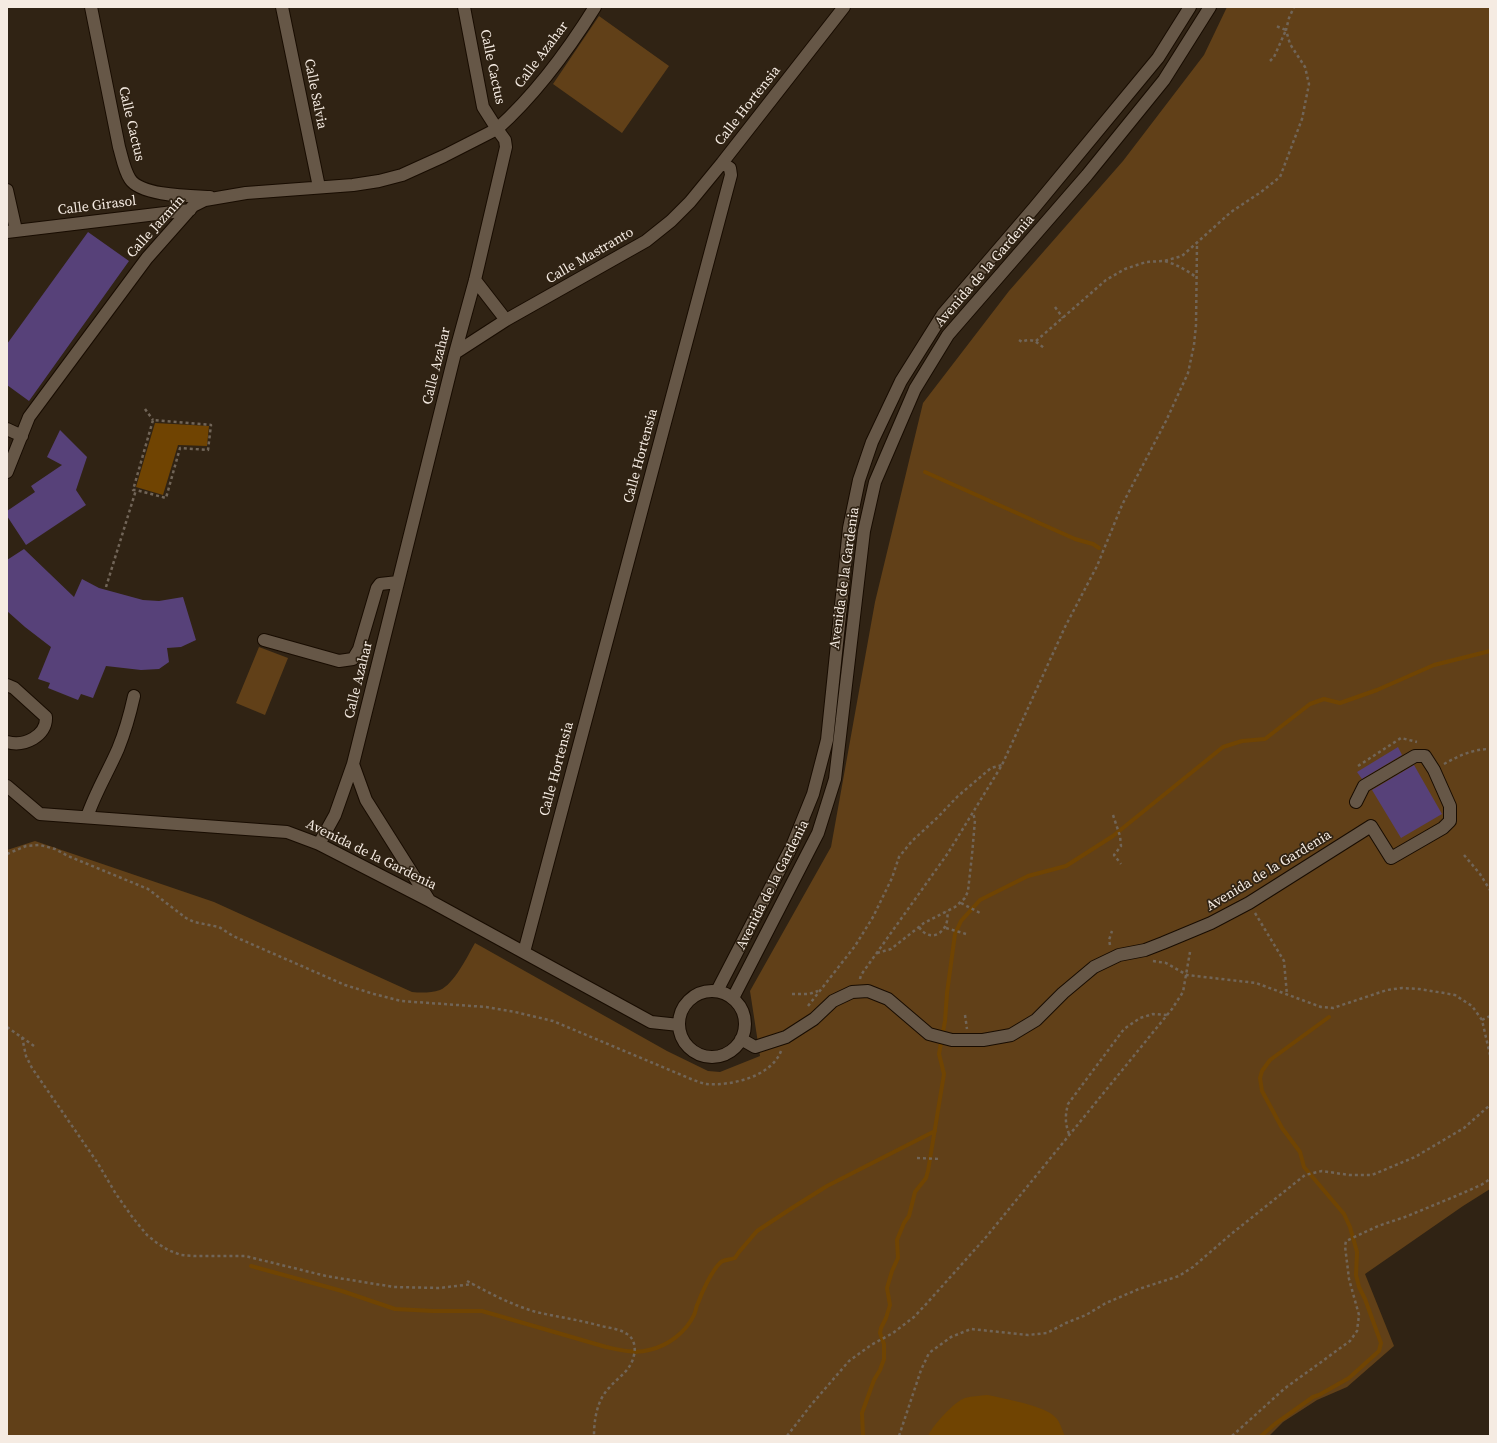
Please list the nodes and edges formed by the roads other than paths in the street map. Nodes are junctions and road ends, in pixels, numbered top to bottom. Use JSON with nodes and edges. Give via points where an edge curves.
{"nodes":[{"id":1,"x":91,"y":7,"type":"edge"},
{"id":2,"x":282,"y":7,"type":"edge"},
{"id":3,"x":464,"y":7,"type":"edge"},
{"id":4,"x":594,"y":7,"type":"edge"},
{"id":5,"x":844,"y":7,"type":"edge"},
{"id":6,"x":1190,"y":7,"type":"edge"},
{"id":7,"x":1210,"y":7,"type":"edge"},
{"id":8,"x":497,"y":129,"type":"junction"},
{"id":9,"x":1077,"y":158,"type":"junction"},
{"id":10,"x":722,"y":163,"type":"junction"},
{"id":11,"x":1092,"y":169,"type":"junction"},
{"id":12,"x":319,"y":187,"type":"junction"},
{"id":13,"x":7,"y":190,"type":"edge"},
{"id":14,"x":219,"y":197,"type":"junction"},
{"id":15,"x":190,"y":210,"type":"junction"},
{"id":16,"x":11,"y":231,"type":"edge"},
{"id":17,"x":475,"y":280,"type":"junction"},
{"id":18,"x":506,"y":320,"type":"junction"},
{"id":19,"x":455,"y":353,"type":"junction"},
{"id":20,"x":7,"y":429,"type":"edge"},
{"id":21,"x":22,"y":436,"type":"junction"},
{"id":22,"x":7,"y":472,"type":"edge"},
{"id":23,"x":398,"y":582,"type":"junction"},
{"id":24,"x":264,"y":640,"type":"dead end"},
{"id":25,"x":7,"y":685,"type":"edge"},
{"id":26,"x":134,"y":696,"type":"dead end"},
{"id":27,"x":7,"y":742,"type":"edge"},
{"id":28,"x":353,"y":764,"type":"junction"},
{"id":29,"x":7,"y":786,"type":"edge"},
{"id":30,"x":1356,"y":802,"type":"dead end"},
{"id":31,"x":87,"y":817,"type":"junction"},
{"id":32,"x":320,"y":844,"type":"junction"},
{"id":33,"x":430,"y":901,"type":"junction"},
{"id":34,"x":524,"y":952,"type":"junction"},
{"id":35,"x":717,"y":991,"type":"junction"},
{"id":36,"x":733,"y":998,"type":"junction"},
{"id":37,"x":679,"y":1024,"type":"junction"},
{"id":38,"x":741,"y":1039,"type":"junction"}],
"edges":[{"from":1,"to":14,"type":"street","name":"Calle Cactus","via":[[119,147],[130,180],[139,187],[151,191]]},
{"from":2,"to":12,"type":"street","name":"Calle Salvia"},
{"from":3,"to":8,"type":"street","name":"Calle Cactus","via":[[483,107]]},
{"from":4,"to":8,"type":"street","name":"Calle Azahar","via":[[556,66],[530,98]]},
{"from":5,"to":10,"type":"street","name":"Calle Hortensia"},
{"from":6,"to":9,"type":"street","name":"Avenida de la Gardenia","via":[[1158,58]]},
{"from":7,"to":11,"type":"street","name":"Avenida de la Gardenia","via":[[1164,80]]},
{"from":8,"to":12,"type":"street","name":"Calle Jazmín","via":[[402,175],[366,184]]},
{"from":8,"to":17,"type":"street","name":"Calle Azahar","via":[[505,140],[506,147]]},
{"from":9,"to":11,"type":"street"},
{"from":9,"to":35,"type":"street","name":"Avenida de la Gardenia","via":[[943,314],[901,381],[872,442],[859,480],[849,528],[827,740],[813,794],[792,846]]},
{"from":10,"to":18,"type":"street","name":"Calle Mastranto","via":[[690,202],[646,241]]},
{"from":10,"to":34,"type":"street","name":"Calle Hortensia","via":[[730,168],[731,174]]},
{"from":11,"to":36,"type":"street","name":"Avenida de la Gardenia","via":[[948,335],[915,389],[892,442],[875,482],[864,532],[835,779],[818,833]]},
{"from":12,"to":14,"type":"street","name":"Calle Jazmín"},
{"from":13,"to":16,"type":"street"},
{"from":14,"to":15,"type":"street","name":"Calle Jazmín","via":[[202,201]]},
{"from":15,"to":16,"type":"street","name":"Calle Girasol"},
{"from":15,"to":21,"type":"street","name":"Calle Jazmín","via":[[147,258],[29,417]]},
{"from":17,"to":18,"type":"street"},
{"from":17,"to":19,"type":"street","name":"Calle Azahar"},
{"from":18,"to":19,"type":"street","name":"Calle Mastranto"},
{"from":19,"to":23,"type":"street","name":"Calle Azahar"},
{"from":20,"to":21,"type":"street"},
{"from":21,"to":22,"type":"street","name":"Calle Jazmín"},
{"from":23,"to":24,"type":"street","via":[[380,584],[377,588],[359,649],[353,659],[339,661]]},
{"from":23,"to":28,"type":"street","name":"Calle Azahar"},
{"from":25,"to":27,"type":"street","via":[[14,688],[46,717],[45,728],[37,736],[23,743]]},
{"from":26,"to":31,"type":"street","via":[[118,749]]},
{"from":28,"to":32,"type":"street","name":"Calle Azahar","via":[[335,815]]},
{"from":28,"to":33,"type":"street","via":[[366,800]]},
{"from":29,"to":31,"type":"street","name":"Avenida de la Gardenia","via":[[40,814]]},
{"from":30,"to":38,"type":"street","name":"Avenida de la Gardenia","via":[[1364,786],[1415,756],[1426,756],[1450,806],[1450,821],[1443,828],[1391,858],[1371,826],[1249,903],[1211,923],[1145,950],[1119,955],[1094,967],[1036,1020],[1012,1035],[983,1040],[952,1040],[929,1034],[888,999],[868,990],[852,992],[833,1001],[814,1020],[786,1037],[755,1047]]},
{"from":31,"to":32,"type":"street","name":"Avenida de la Gardenia","via":[[287,832]]},
{"from":32,"to":33,"type":"street","name":"Avenida de la Gardenia"},
{"from":33,"to":34,"type":"street","name":"Avenida de la Gardenia"},
{"from":34,"to":37,"type":"street","name":"Avenida de la Gardenia","via":[[651,1022]]},
{"from":35,"to":36,"type":"street"},
{"from":35,"to":37,"type":"street","via":[[701,992],[692,997],[682,1009]]},
{"from":36,"to":38,"type":"street","via":[[744,1018]]},
{"from":37,"to":38,"type":"street","via":[[686,1044],[704,1056],[725,1054]]}]}
